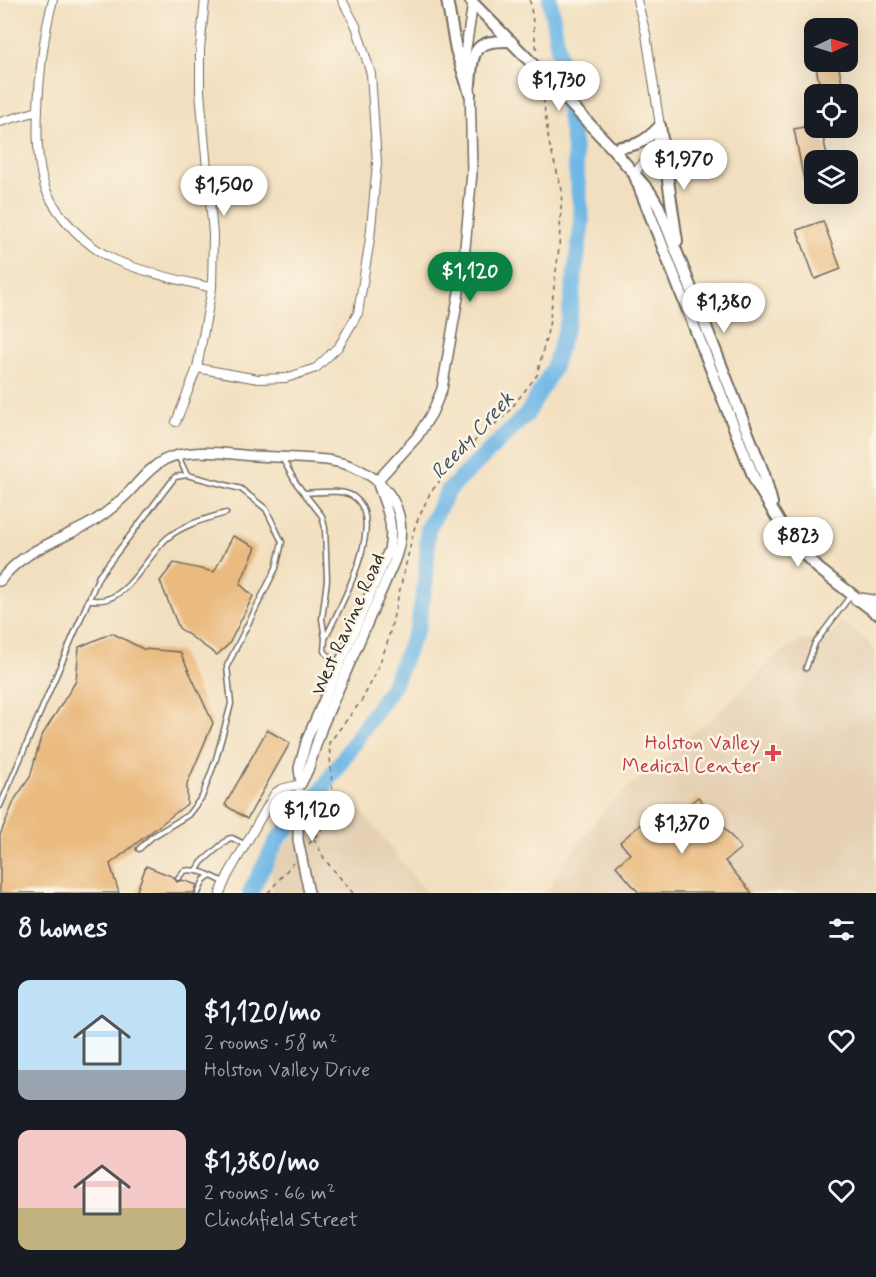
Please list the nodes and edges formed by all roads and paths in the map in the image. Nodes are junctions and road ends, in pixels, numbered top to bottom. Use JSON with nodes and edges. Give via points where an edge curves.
{"nodes":[{"id":1,"x":53,"y":0,"type":"edge"},
{"id":2,"x":205,"y":0,"type":"edge"},
{"id":3,"x":342,"y":0,"type":"edge"},
{"id":4,"x":447,"y":0,"type":"edge"},
{"id":5,"x":530,"y":0,"type":"edge"},
{"id":6,"x":636,"y":0,"type":"edge"},
{"id":7,"x":471,"y":2,"type":"edge"},
{"id":8,"x":511,"y":41,"type":"junction"},
{"id":9,"x":532,"y":56,"type":"junction"},
{"id":10,"x":542,"y":88,"type":"dead end"},
{"id":11,"x":470,"y":89,"type":"junction"},
{"id":12,"x":38,"y":111,"type":"junction"},
{"id":13,"x":0,"y":122,"type":"edge"},
{"id":14,"x":660,"y":126,"type":"junction"},
{"id":15,"x":612,"y":148,"type":"junction"},
{"id":16,"x":634,"y":174,"type":"junction"},
{"id":17,"x":680,"y":260,"type":"junction"},
{"id":18,"x":212,"y":288,"type":"junction"},
{"id":19,"x":197,"y":368,"type":"junction"},
{"id":20,"x":176,"y":422,"type":"dead end"},
{"id":21,"x":178,"y":455,"type":"junction"},
{"id":22,"x":281,"y":458,"type":"junction"},
{"id":23,"x":187,"y":475,"type":"junction"},
{"id":24,"x":377,"y":481,"type":"junction"},
{"id":25,"x":303,"y":493,"type":"junction"},
{"id":26,"x":226,"y":513,"type":"dead end"},
{"id":27,"x":776,"y":515,"type":"junction"},
{"id":28,"x":0,"y":582,"type":"edge"},
{"id":29,"x":855,"y":596,"type":"junction"},
{"id":30,"x":88,"y":600,"type":"junction"},
{"id":31,"x":876,"y":602,"type":"edge"},
{"id":32,"x":876,"y":613,"type":"edge"},
{"id":33,"x":325,"y":639,"type":"junction"},
{"id":34,"x":345,"y":663,"type":"junction"},
{"id":35,"x":806,"y":668,"type":"dead end"},
{"id":36,"x":300,"y":789,"type":"junction"},
{"id":37,"x":333,"y":793,"type":"dead end"},
{"id":38,"x":0,"y":806,"type":"edge"},
{"id":39,"x":314,"y":838,"type":"dead end"},
{"id":40,"x":245,"y":845,"type":"junction"},
{"id":41,"x":139,"y":849,"type":"dead end"},
{"id":42,"x":197,"y":870,"type":"junction"},
{"id":43,"x":209,"y":876,"type":"junction"},
{"id":44,"x":178,"y":878,"type":"dead end"},
{"id":45,"x":224,"y":883,"type":"junction"},
{"id":46,"x":198,"y":893,"type":"edge"},
{"id":47,"x":220,"y":893,"type":"edge"},
{"id":48,"x":309,"y":893,"type":"edge"},
{"id":49,"x":353,"y":893,"type":"edge"}],
"edges":[{"from":1,"to":12,"type":"street"},
{"from":2,"to":18,"type":"street","via":[[200,92],[213,234]]},
{"from":3,"to":19,"type":"street","via":[[356,26],[371,74],[377,163],[370,239],[357,313],[339,346],[316,368],[286,378],[258,379]]},
{"from":4,"to":11,"type":"main road","via":[[456,50]]},
{"from":5,"to":9,"type":"path"},
{"from":6,"to":14,"type":"street"},
{"from":7,"to":8,"type":"main road"},
{"from":7,"to":11,"type":"street","via":[[465,54]]},
{"from":8,"to":9,"type":"main road"},
{"from":8,"to":11,"type":"main road","via":[[492,41],[480,46],[472,57]]},
{"from":9,"to":15,"type":"main road","bridge":true},
{"from":10,"to":37,"type":"path","via":[[549,143],[562,189],[549,326],[537,375],[506,415],[466,447],[430,494],[415,526],[387,644],[375,675],[362,700],[329,743]]},
{"from":11,"to":24,"type":"street","via":[[472,173],[463,269],[442,389],[417,437]]},
{"from":12,"to":13,"type":"street"},
{"from":12,"to":18,"type":"street","via":[[38,147],[46,190],[75,232],[114,259]]},
{"from":14,"to":15,"type":"main road","via":[[643,142]]},
{"from":14,"to":16,"type":"street","via":[[657,146]]},
{"from":14,"to":17,"type":"main road"},
{"from":15,"to":16,"type":"main road"},
{"from":16,"to":17,"type":"main road","via":[[659,207]]},
{"from":16,"to":27,"type":"main road","via":[[753,478]]},
{"from":17,"to":27,"type":"main road","via":[[764,474]]},
{"from":18,"to":19,"type":"street"},
{"from":19,"to":20,"type":"street"},
{"from":21,"to":22,"type":"street","name":"West Ravine Road"},
{"from":21,"to":23,"type":"lane"},
{"from":21,"to":28,"type":"street","name":"West Ravine Road","via":[[148,471],[105,514],[21,559]]},
{"from":22,"to":24,"type":"street","name":"West Ravine Road","via":[[345,462]]},
{"from":22,"to":25,"type":"lane"},
{"from":23,"to":30,"type":"lane","via":[[175,477],[99,576]]},
{"from":23,"to":41,"type":"lane","via":[[242,489],[266,509],[282,542],[276,568],[227,666],[231,704],[202,797],[188,815]]},
{"from":24,"to":34,"type":"street","name":"West Ravine Road","via":[[396,503],[400,543]]},
{"from":25,"to":33,"type":"lane","via":[[322,516],[325,528]]},
{"from":25,"to":33,"type":"lane","via":[[343,492],[355,498],[365,513],[366,538]]},
{"from":26,"to":30,"type":"lane","via":[[181,529],[166,540],[129,585],[108,599]]},
{"from":27,"to":29,"type":"main road","via":[[791,541]]},
{"from":29,"to":31,"type":"highway"},
{"from":29,"to":32,"type":"main road"},
{"from":29,"to":35,"type":"lane","via":[[815,643]]},
{"from":30,"to":38,"type":"lane"},
{"from":33,"to":34,"type":"lane","via":[[324,651]]},
{"from":34,"to":36,"type":"street","name":"West Ravine Road"},
{"from":36,"to":40,"type":"street","via":[[281,789],[275,793]]},
{"from":36,"to":48,"type":"street","name":"West Ravine Road","bridge":true,"via":[[298,840]]},
{"from":39,"to":49,"type":"path","via":[[325,860]]},
{"from":40,"to":42,"type":"lane","via":[[228,839]]},
{"from":40,"to":45,"type":"street"},
{"from":42,"to":43,"type":"lane"},
{"from":42,"to":44,"type":"lane","via":[[184,871]]},
{"from":43,"to":45,"type":"lane"},
{"from":43,"to":46,"type":"lane"},
{"from":45,"to":47,"type":"street"}]}
